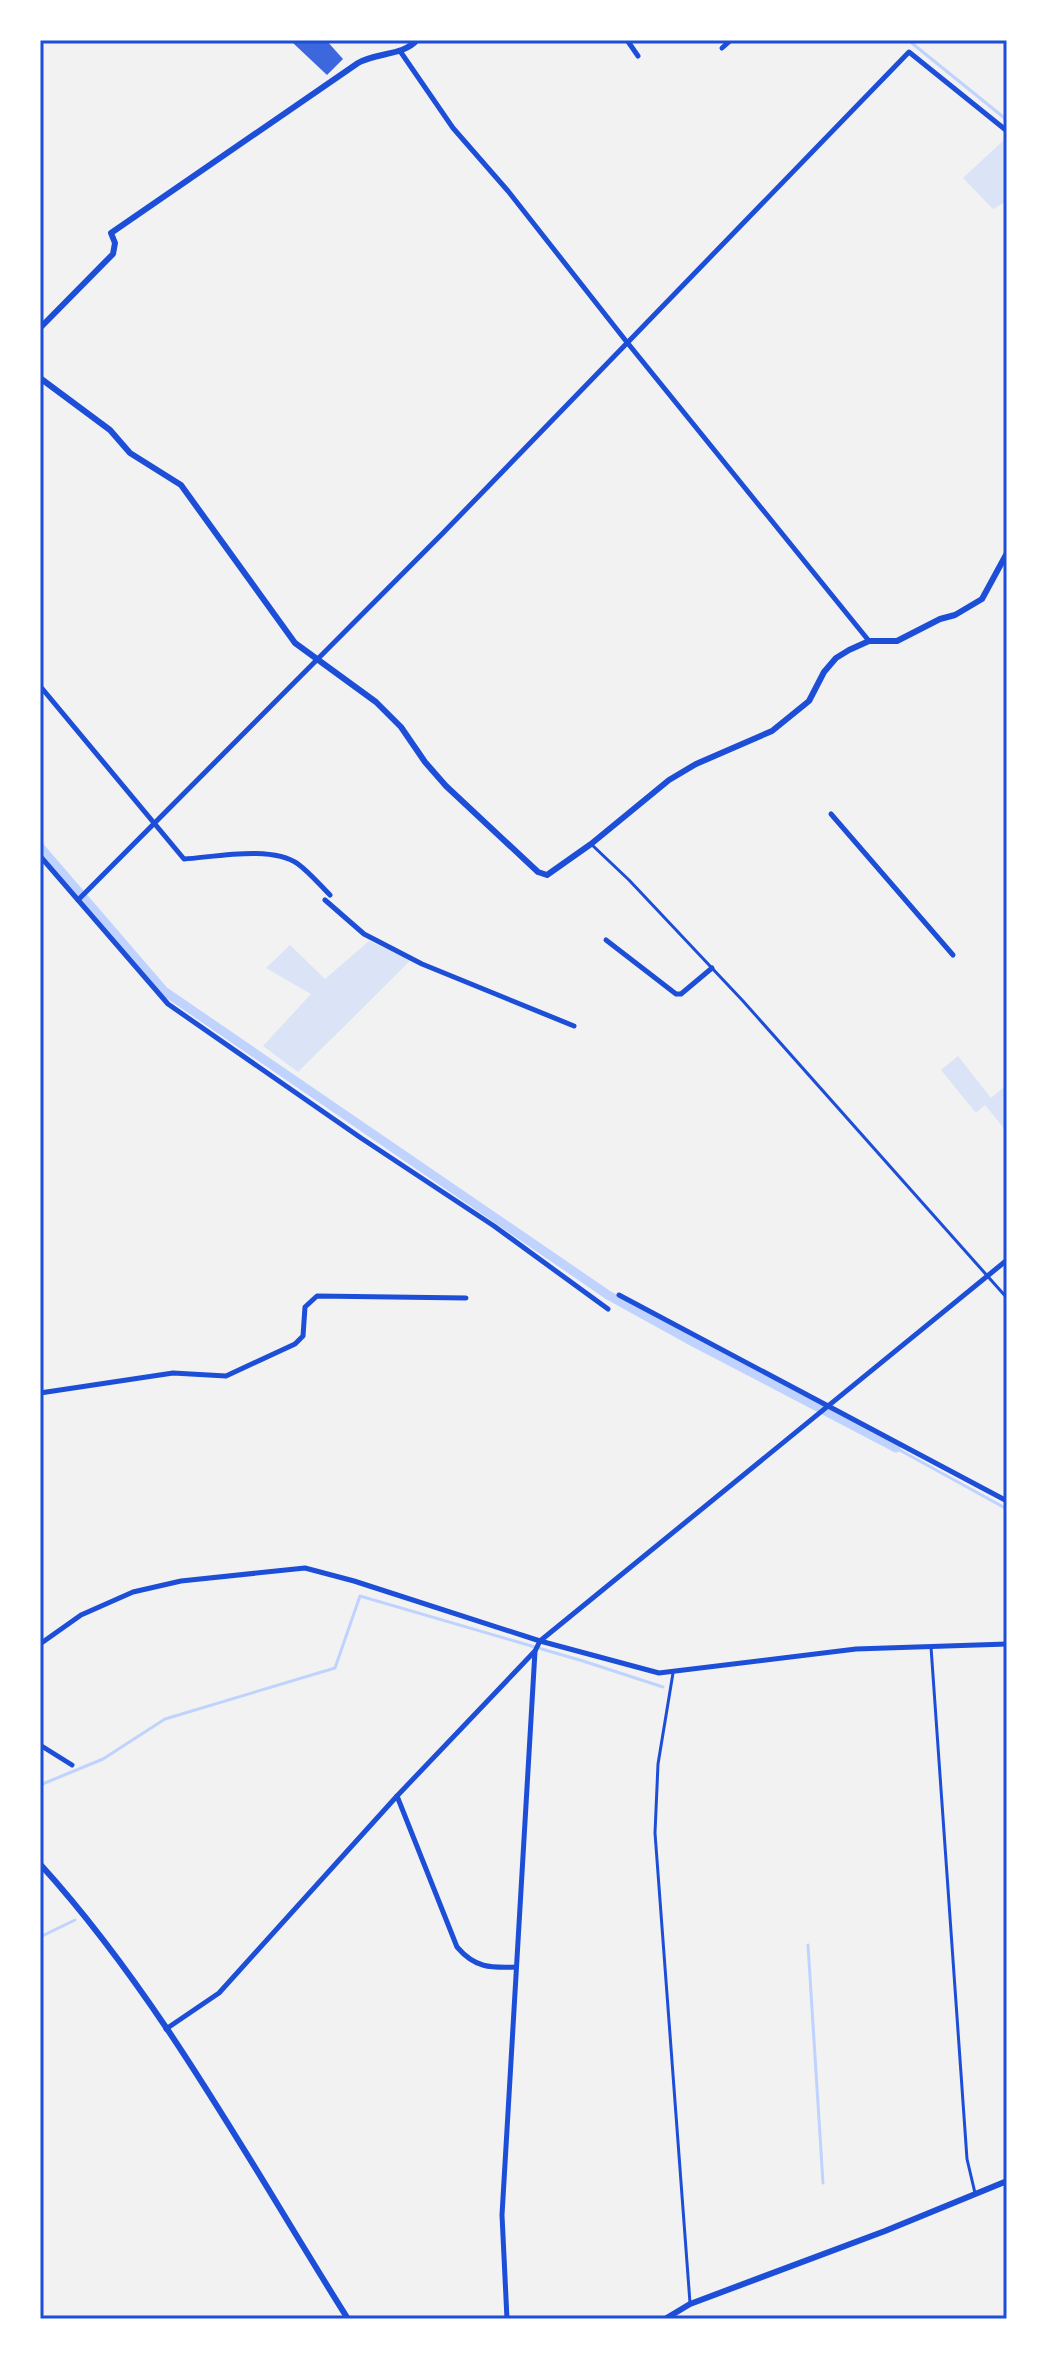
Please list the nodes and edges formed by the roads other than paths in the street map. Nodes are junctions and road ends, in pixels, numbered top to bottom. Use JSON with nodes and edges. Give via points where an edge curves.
{"nodes":[{"id":1,"x":417,"y":40,"type":"edge"},
{"id":2,"x":627,"y":40,"type":"edge"},
{"id":3,"x":731,"y":40,"type":"edge"},
{"id":4,"x":722,"y":48,"type":"dead end"},
{"id":5,"x":400,"y":51,"type":"junction"},
{"id":6,"x":638,"y":56,"type":"dead end"},
{"id":7,"x":1007,"y":131,"type":"edge"},
{"id":8,"x":40,"y":328,"type":"edge"},
{"id":9,"x":626,"y":341,"type":"junction"},
{"id":10,"x":40,"y":378,"type":"edge"},
{"id":11,"x":1007,"y":553,"type":"edge"},
{"id":12,"x":869,"y":641,"type":"junction"},
{"id":13,"x":317,"y":657,"type":"junction"},
{"id":14,"x":40,"y":686,"type":"edge"},
{"id":15,"x":831,"y":814,"type":"dead end"},
{"id":16,"x":154,"y":823,"type":"junction"},
{"id":17,"x":591,"y":844,"type":"junction"},
{"id":18,"x":40,"y":856,"type":"edge"},
{"id":19,"x":78,"y":900,"type":"junction"},
{"id":20,"x":606,"y":940,"type":"dead end"},
{"id":21,"x":953,"y":955,"type":"dead end"},
{"id":22,"x":712,"y":968,"type":"junction"},
{"id":23,"x":574,"y":1026,"type":"dead end"},
{"id":24,"x":1007,"y":1260,"type":"edge"},
{"id":25,"x":987,"y":1276,"type":"junction"},
{"id":26,"x":619,"y":1295,"type":"dead end"},
{"id":27,"x":466,"y":1298,"type":"dead end"},
{"id":28,"x":1007,"y":1298,"type":"edge"},
{"id":29,"x":608,"y":1309,"type":"dead end"},
{"id":30,"x":40,"y":1393,"type":"edge"},
{"id":31,"x":829,"y":1406,"type":"junction"},
{"id":32,"x":1007,"y":1501,"type":"edge"},
{"id":33,"x":540,"y":1641,"type":"junction"},
{"id":34,"x":40,"y":1644,"type":"edge"},
{"id":35,"x":1007,"y":1644,"type":"edge"},
{"id":36,"x":931,"y":1647,"type":"junction"},
{"id":37,"x":535,"y":1651,"type":"junction"},
{"id":38,"x":673,"y":1673,"type":"junction"},
{"id":39,"x":40,"y":1745,"type":"edge"},
{"id":40,"x":72,"y":1765,"type":"dead end"},
{"id":41,"x":397,"y":1796,"type":"junction"},
{"id":42,"x":40,"y":1864,"type":"edge"},
{"id":43,"x":516,"y":1967,"type":"junction"},
{"id":44,"x":166,"y":2029,"type":"junction"},
{"id":45,"x":1007,"y":2181,"type":"edge"},
{"id":46,"x":975,"y":2194,"type":"junction"},
{"id":47,"x":690,"y":2304,"type":"junction"},
{"id":48,"x":348,"y":2319,"type":"edge"},
{"id":49,"x":507,"y":2319,"type":"edge"},
{"id":50,"x":665,"y":2319,"type":"edge"}],
"edges":[{"from":1,"to":5,"type":"street"},
{"from":2,"to":6,"type":"street"},
{"from":3,"to":4,"type":"street"},
{"from":5,"to":8,"type":"street","via":[[358,63],[111,233],[113,254]]},
{"from":5,"to":9,"type":"street","via":[[453,128]]},
{"from":7,"to":9,"type":"street","via":[[909,52]]},
{"from":9,"to":12,"type":"street"},
{"from":9,"to":13,"type":"street"},
{"from":10,"to":13,"type":"street","via":[[110,430],[130,453],[181,485],[295,643]]},
{"from":11,"to":12,"type":"street","via":[[982,599],[897,641]]},
{"from":12,"to":17,"type":"street","via":[[836,658],[809,701],[772,731],[669,780]]},
{"from":13,"to":16,"type":"street"},
{"from":13,"to":17,"type":"street","via":[[376,702],[446,786],[538,872],[547,875],[559,869]]},
{"from":14,"to":16,"type":"street"},
{"from":15,"to":21,"type":"street"},
{"from":16,"to":19,"type":"street"},
{"from":16,"to":23,"type":"street","via":[[184,859],[266,853],[297,863],[364,934],[422,964]]},
{"from":17,"to":22,"type":"lane"},
{"from":18,"to":19,"type":"street"},
{"from":19,"to":29,"type":"street","via":[[168,1004]]},
{"from":20,"to":22,"type":"street","via":[[676,994]]},
{"from":22,"to":25,"type":"lane"},
{"from":24,"to":25,"type":"street"},
{"from":25,"to":28,"type":"lane"},
{"from":25,"to":31,"type":"street"},
{"from":26,"to":31,"type":"street"},
{"from":27,"to":30,"type":"street","via":[[317,1296],[305,1307],[303,1336],[295,1344],[239,1372],[173,1373]]},
{"from":31,"to":32,"type":"street"},
{"from":31,"to":33,"type":"street"},
{"from":33,"to":34,"type":"street","via":[[305,1568],[181,1581],[133,1592],[81,1615]]},
{"from":33,"to":37,"type":"street"},
{"from":33,"to":38,"type":"street"},
{"from":35,"to":36,"type":"street"},
{"from":36,"to":38,"type":"street","via":[[856,1649]]},
{"from":36,"to":46,"type":"lane","via":[[967,2159]]},
{"from":37,"to":41,"type":"street"},
{"from":37,"to":43,"type":"street"},
{"from":38,"to":47,"type":"lane","via":[[658,1764],[655,1833]]},
{"from":39,"to":40,"type":"street"},
{"from":41,"to":43,"type":"street","via":[[457,1947],[476,1965]]},
{"from":41,"to":44,"type":"street","via":[[219,1993]]},
{"from":42,"to":44,"type":"street","via":[[96,1929]]},
{"from":43,"to":49,"type":"street","via":[[502,2215]]},
{"from":44,"to":48,"type":"street"},
{"from":45,"to":46,"type":"street"},
{"from":46,"to":47,"type":"street"},
{"from":47,"to":50,"type":"street"}]}
